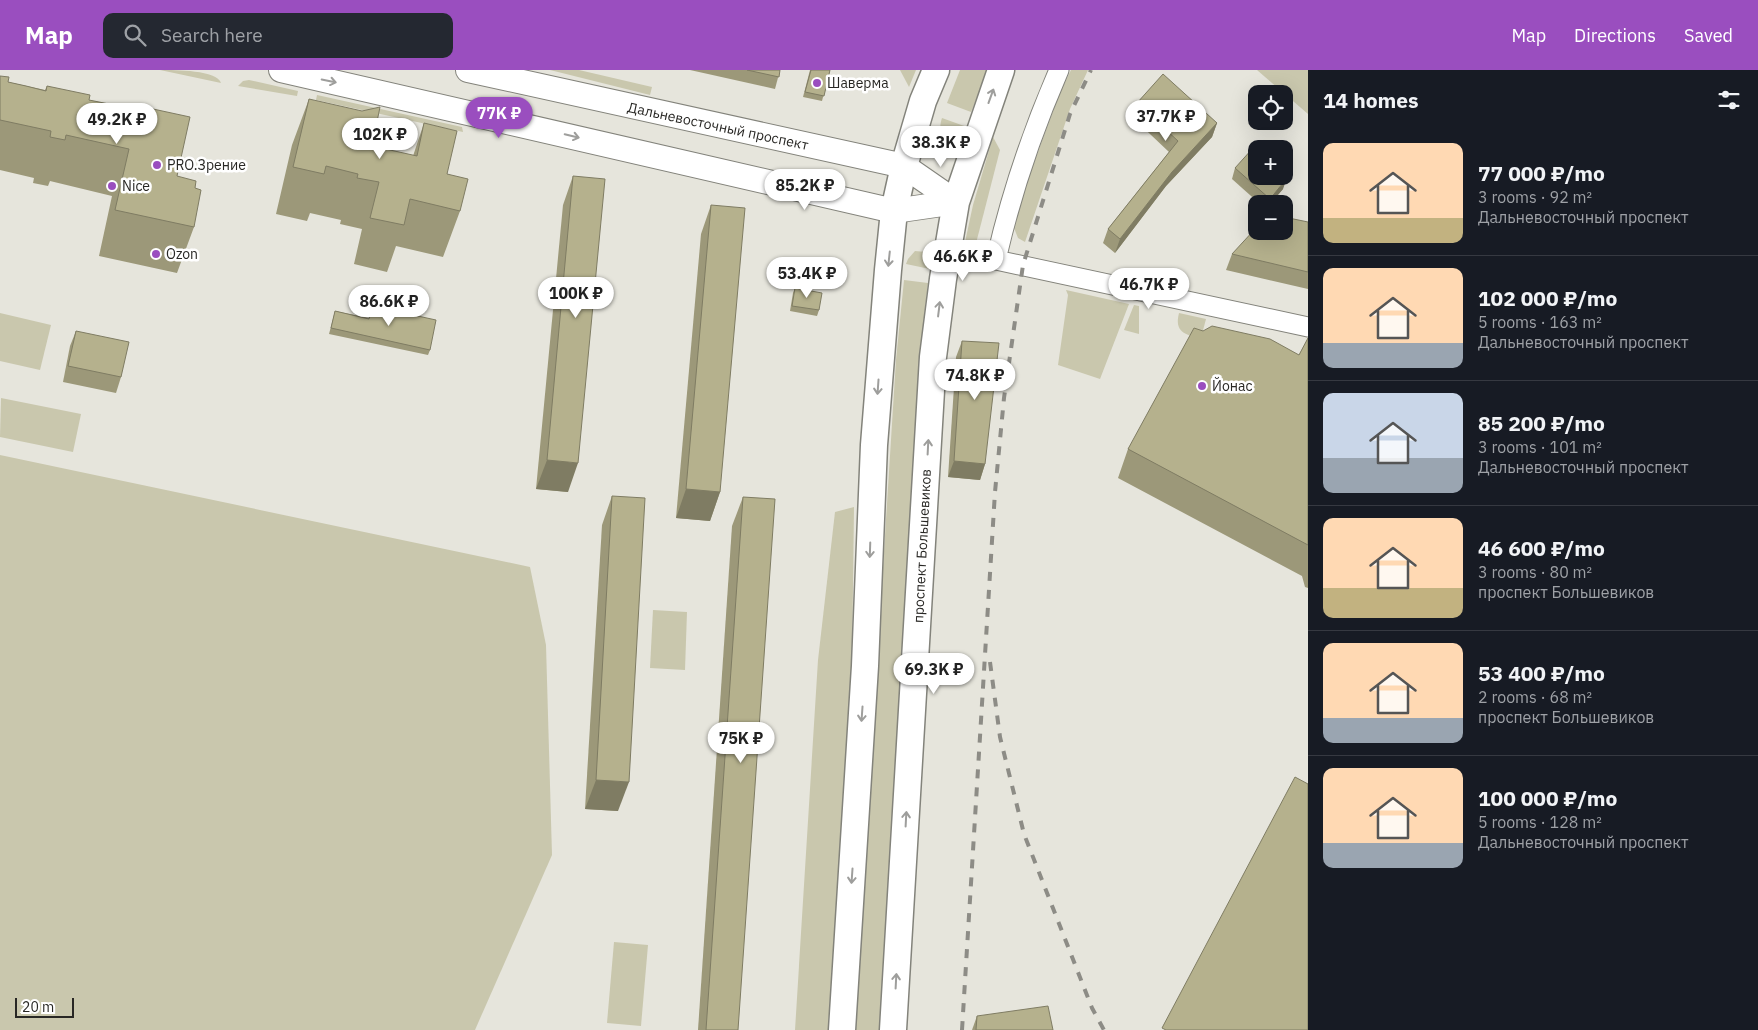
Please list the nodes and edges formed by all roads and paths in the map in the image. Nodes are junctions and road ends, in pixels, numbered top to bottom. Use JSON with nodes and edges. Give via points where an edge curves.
{"nodes":[{"id":1,"x":281,"y":70,"type":"edge"},
{"id":2,"x":468,"y":70,"type":"edge"},
{"id":3,"x":936,"y":70,"type":"edge"},
{"id":4,"x":1001,"y":70,"type":"edge"},
{"id":5,"x":1059,"y":70,"type":"edge"},
{"id":6,"x":904,"y":166,"type":"junction"},
{"id":7,"x":956,"y":202,"type":"junction"},
{"id":8,"x":894,"y":211,"type":"junction"},
{"id":9,"x":1308,"y":327,"type":"edge"},
{"id":10,"x":842,"y":1030,"type":"edge"},
{"id":11,"x":893,"y":1030,"type":"edge"}],
"edges":[{"from":1,"to":8,"type":"street","one_way":true},
{"from":2,"to":6,"type":"street","name":"Дальневосточный проспект"},
{"from":3,"to":6,"type":"main road","via":[[923,101]]},
{"from":7,"to":4,"type":"main road","name":"проспект Большевиков","one_way":true},
{"from":5,"to":9,"type":"street","via":[[1019,174],[996,260]]},
{"from":6,"to":7,"type":"street","name":"Дальневосточный проспект"},
{"from":6,"to":8,"type":"main road"},
{"from":7,"to":8,"type":"street"},
{"from":11,"to":7,"type":"main road","name":"проспект Большевиков","one_way":true,"via":[[933,357]]},
{"from":8,"to":10,"type":"main road","one_way":true,"via":[[874,446],[864,675]]}]}
